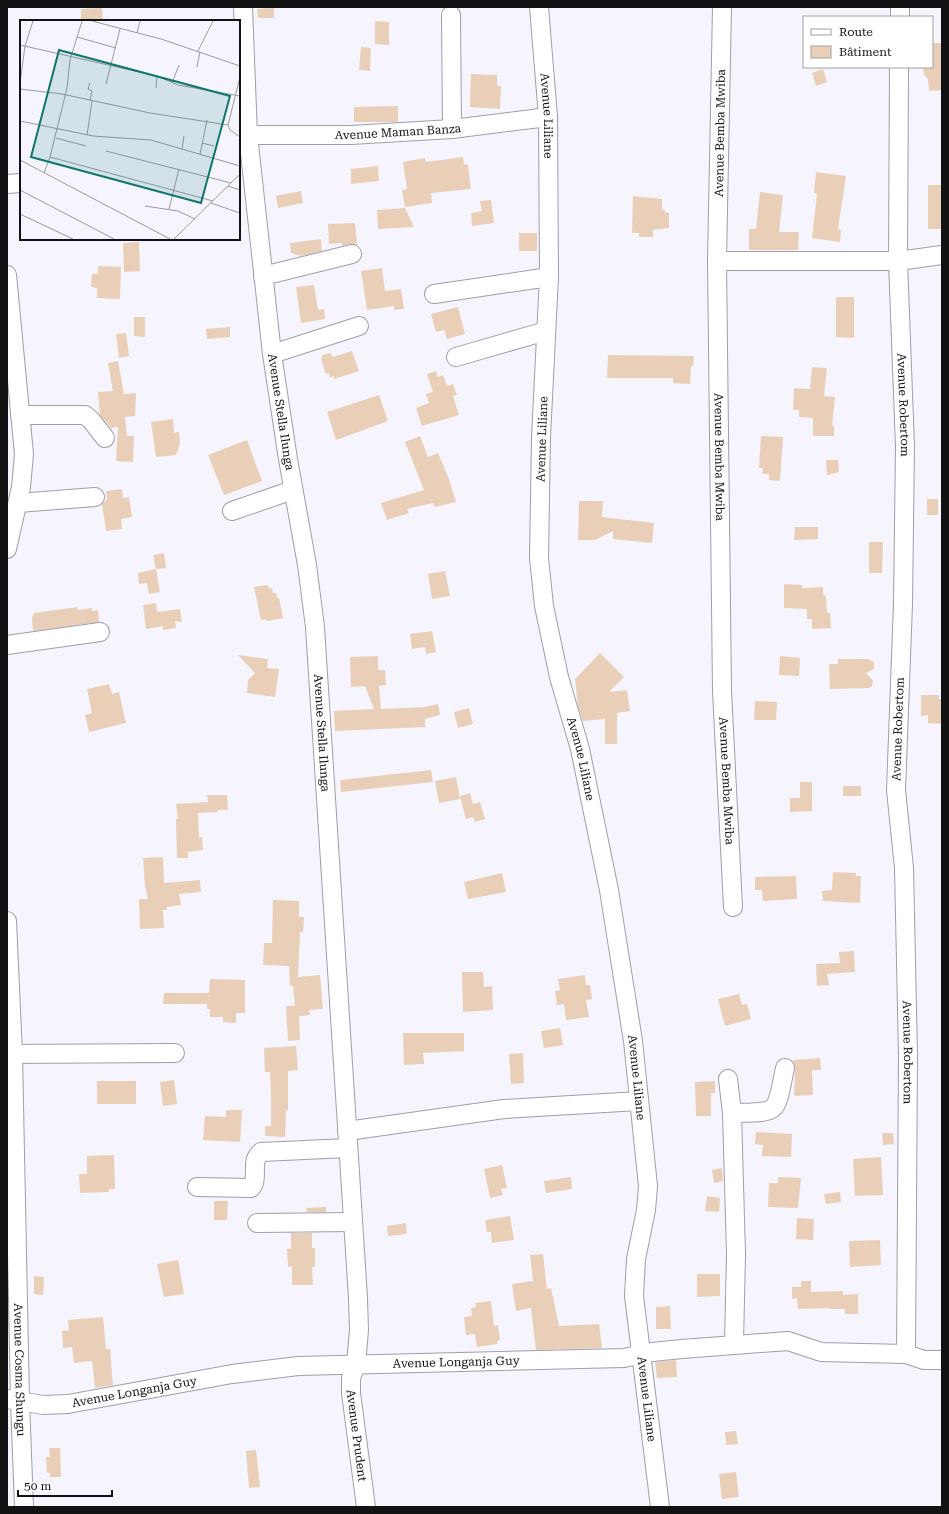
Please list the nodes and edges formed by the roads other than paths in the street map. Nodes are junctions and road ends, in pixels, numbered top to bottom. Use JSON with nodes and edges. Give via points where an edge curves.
{"nodes":[{"id":1,"x":243,"y":7,"type":"edge"},
{"id":2,"x":539,"y":7,"type":"edge"},
{"id":3,"x":722,"y":7,"type":"edge"},
{"id":4,"x":452,"y":15,"type":"dead end"},
{"id":5,"x":899,"y":68,"type":"edge"},
{"id":6,"x":548,"y":117,"type":"junction"},
{"id":7,"x":452,"y":129,"type":"junction"},
{"id":8,"x":248,"y":135,"type":"junction"},
{"id":9,"x":20,"y":183,"type":"edge"},
{"id":10,"x":7,"y":184,"type":"edge"},
{"id":11,"x":352,"y":254,"type":"dead end"},
{"id":12,"x":942,"y":255,"type":"edge"},
{"id":13,"x":717,"y":261,"type":"junction"},
{"id":14,"x":898,"y":261,"type":"junction"},
{"id":15,"x":7,"y":275,"type":"edge"},
{"id":16,"x":263,"y":276,"type":"junction"},
{"id":17,"x":549,"y":277,"type":"junction"},
{"id":18,"x":434,"y":294,"type":"dead end"},
{"id":19,"x":359,"y":326,"type":"dead end"},
{"id":20,"x":546,"y":332,"type":"junction"},
{"id":21,"x":272,"y":354,"type":"junction"},
{"id":22,"x":456,"y":357,"type":"dead end"},
{"id":23,"x":20,"y":415,"type":"junction"},
{"id":24,"x":105,"y":438,"type":"dead end"},
{"id":25,"x":293,"y":490,"type":"junction"},
{"id":26,"x":95,"y":497,"type":"dead end"},
{"id":27,"x":14,"y":506,"type":"edge"},
{"id":28,"x":232,"y":511,"type":"dead end"},
{"id":29,"x":7,"y":549,"type":"edge"},
{"id":30,"x":100,"y":632,"type":"dead end"},
{"id":31,"x":7,"y":645,"type":"edge"},
{"id":32,"x":732,"y":907,"type":"dead end"},
{"id":33,"x":7,"y":921,"type":"edge"},
{"id":34,"x":175,"y":1053,"type":"dead end"},
{"id":35,"x":10,"y":1054,"type":"edge"},
{"id":36,"x":785,"y":1068,"type":"dead end"},
{"id":37,"x":728,"y":1080,"type":"dead end"},
{"id":38,"x":639,"y":1101,"type":"junction"},
{"id":39,"x":732,"y":1113,"type":"junction"},
{"id":40,"x":347,"y":1139,"type":"junction"},
{"id":41,"x":197,"y":1187,"type":"dead end"},
{"id":42,"x":352,"y":1222,"type":"junction"},
{"id":43,"x":257,"y":1223,"type":"dead end"},
{"id":44,"x":734,"y":1344,"type":"junction"},
{"id":45,"x":906,"y":1354,"type":"junction"},
{"id":46,"x":641,"y":1355,"type":"junction"},
{"id":47,"x":942,"y":1360,"type":"edge"},
{"id":48,"x":356,"y":1364,"type":"junction"},
{"id":49,"x":13,"y":1400,"type":"edge"},
{"id":50,"x":24,"y":1507,"type":"edge"},
{"id":51,"x":366,"y":1507,"type":"edge"},
{"id":52,"x":660,"y":1507,"type":"edge"}],
"edges":[{"from":1,"to":8,"type":"street","name":"Avenue Stella Ilunga"},
{"from":2,"to":6,"type":"street","name":"Avenue Liliane"},
{"from":3,"to":13,"type":"street","name":"Avenue Bemba Mwiba"},
{"from":4,"to":7,"type":"street"},
{"from":5,"to":14,"type":"street","name":"Avenue Robertom"},
{"from":6,"to":7,"type":"street","name":"Avenue Maman Banza"},
{"from":6,"to":17,"type":"street","name":"Avenue Liliane"},
{"from":7,"to":8,"type":"street","name":"Avenue Maman Banza","via":[[351,135]]},
{"from":8,"to":16,"type":"street","name":"Avenue Stella Ilunga"},
{"from":9,"to":10,"type":"street"},
{"from":11,"to":16,"type":"street"},
{"from":12,"to":14,"type":"street"},
{"from":13,"to":14,"type":"street"},
{"from":13,"to":32,"type":"street","name":"Avenue Bemba Mwiba","via":[[722,691]]},
{"from":14,"to":45,"type":"street","name":"Avenue Robertom","via":[[905,447],[903,604],[896,790],[904,874],[908,1056]]},
{"from":15,"to":23,"type":"street"},
{"from":16,"to":21,"type":"street","name":"Avenue Stella Ilunga"},
{"from":17,"to":18,"type":"street"},
{"from":17,"to":20,"type":"street","name":"Avenue Liliane"},
{"from":19,"to":21,"type":"street"},
{"from":20,"to":22,"type":"street"},
{"from":20,"to":38,"type":"street","name":"Avenue Liliane","via":[[539,558],[544,606],[559,677],[580,749],[609,890],[633,1041]]},
{"from":21,"to":25,"type":"street","name":"Avenue Stella Ilunga"},
{"from":23,"to":24,"type":"street","via":[[84,415]]},
{"from":23,"to":27,"type":"street","via":[[24,454]]},
{"from":25,"to":28,"type":"street"},
{"from":25,"to":40,"type":"street","name":"Avenue Stella Ilunga","via":[[307,565],[315,628]]},
{"from":26,"to":27,"type":"street"},
{"from":27,"to":29,"type":"street"},
{"from":30,"to":31,"type":"street"},
{"from":33,"to":35,"type":"street","name":"Avenue Cosma Shungu"},
{"from":34,"to":35,"type":"street"},
{"from":35,"to":49,"type":"street","name":"Avenue Cosma Shungu"},
{"from":36,"to":39,"type":"street","via":[[779,1102],[774,1108],[765,1112]]},
{"from":37,"to":39,"type":"street"},
{"from":38,"to":40,"type":"street","via":[[504,1109]]},
{"from":38,"to":46,"type":"street","name":"Avenue Liliane","via":[[648,1186],[636,1259],[634,1296]]},
{"from":39,"to":44,"type":"street","via":[[736,1254]]},
{"from":40,"to":41,"type":"street","via":[[261,1152],[255,1161],[255,1181],[251,1188]]},
{"from":40,"to":42,"type":"street","name":"Avenue Prudent"},
{"from":42,"to":43,"type":"street"},
{"from":42,"to":48,"type":"street","name":"Avenue Prudent","via":[[359,1315]]},
{"from":44,"to":45,"type":"street","name":"Avenue Longanja Guy","via":[[788,1341],[821,1352]]},
{"from":44,"to":46,"type":"street","name":"Avenue Longanja Guy"},
{"from":45,"to":47,"type":"street","via":[[924,1360]]},
{"from":46,"to":48,"type":"street","name":"Avenue Longanja Guy","via":[[624,1358]]},
{"from":46,"to":52,"type":"street","name":"Avenue Liliane"},
{"from":48,"to":49,"type":"street","name":"Avenue Longanja Guy","via":[[298,1366],[232,1374],[68,1404],[43,1405]]},
{"from":48,"to":51,"type":"street","name":"Avenue Prudent","via":[[351,1378],[351,1393]]},
{"from":49,"to":50,"type":"street","name":"Avenue Cosma Shungu"}]}
